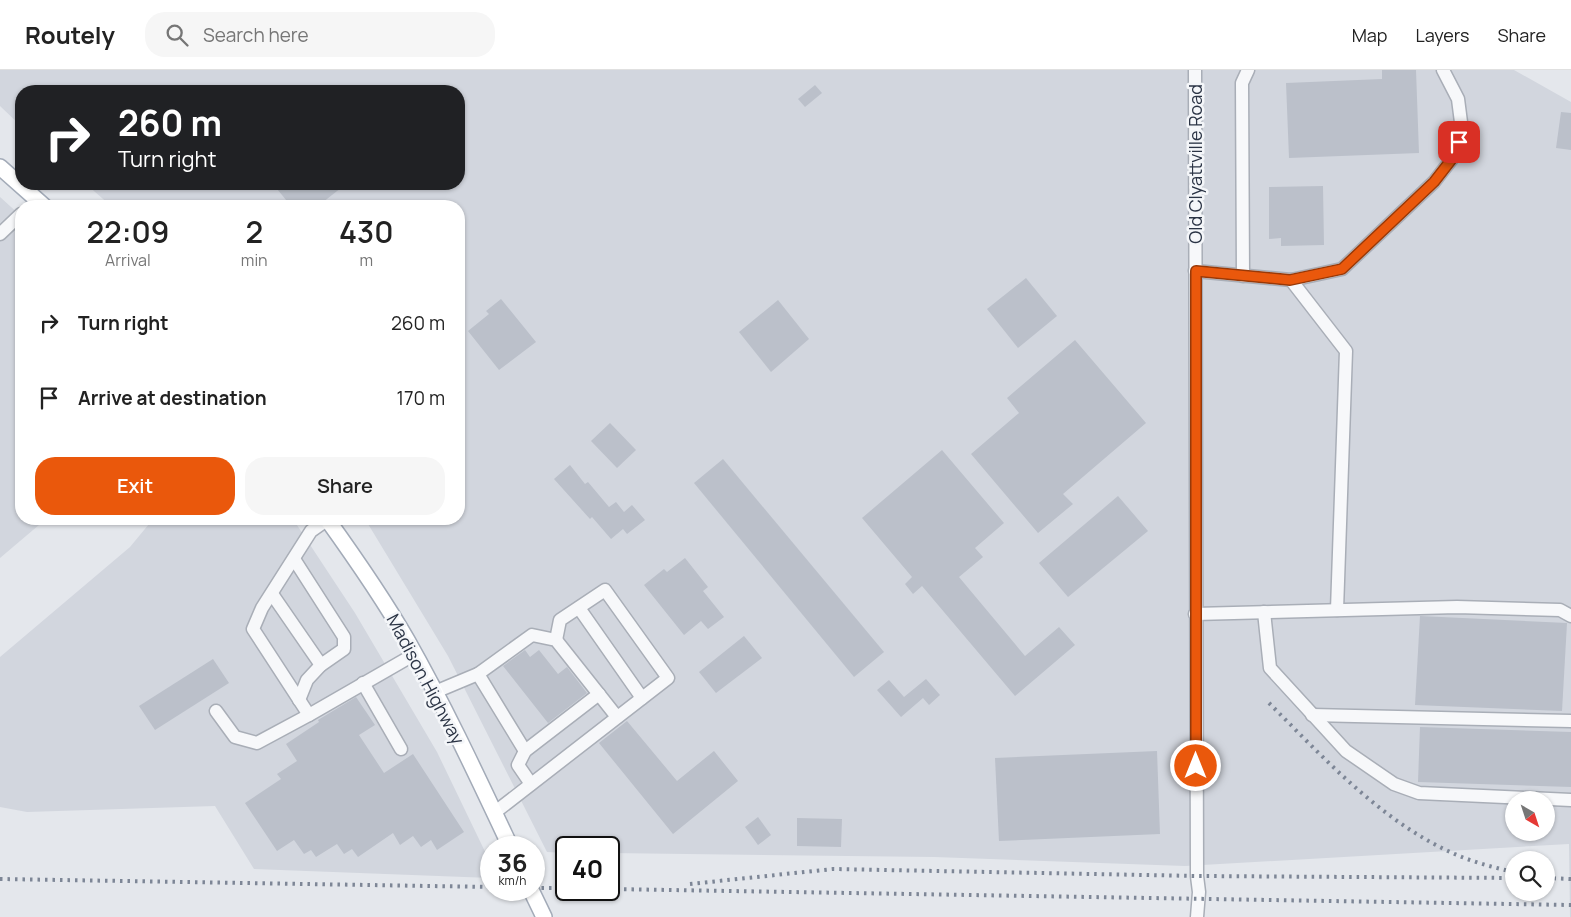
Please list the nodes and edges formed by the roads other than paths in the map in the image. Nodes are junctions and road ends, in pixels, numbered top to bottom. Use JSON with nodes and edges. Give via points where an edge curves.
{"nodes":[{"id":1,"x":1196,"y":70,"type":"edge"},
{"id":2,"x":1248,"y":70,"type":"edge"},
{"id":3,"x":1442,"y":70,"type":"edge"},
{"id":4,"x":0,"y":167,"type":"edge"},
{"id":5,"x":15,"y":182,"type":"edge"},
{"id":6,"x":23,"y":190,"type":"edge"},
{"id":7,"x":33,"y":200,"type":"edge"},
{"id":8,"x":15,"y":220,"type":"edge"},
{"id":9,"x":0,"y":234,"type":"edge"},
{"id":10,"x":1196,"y":271,"type":"junction"},
{"id":11,"x":1243,"y":276,"type":"junction"},
{"id":12,"x":1290,"y":280,"type":"junction"},
{"id":13,"x":320,"y":525,"type":"edge"},
{"id":14,"x":332,"y":525,"type":"edge"},
{"id":15,"x":294,"y":558,"type":"junction"},
{"id":16,"x":272,"y":594,"type":"junction"},
{"id":17,"x":579,"y":608,"type":"junction"},
{"id":18,"x":1337,"y":610,"type":"junction"},
{"id":19,"x":1264,"y":612,"type":"junction"},
{"id":20,"x":1195,"y":614,"type":"junction"},
{"id":21,"x":1571,"y":616,"type":"edge"},
{"id":22,"x":556,"y":640,"type":"junction"},
{"id":23,"x":415,"y":654,"type":"junction"},
{"id":24,"x":321,"y":666,"type":"junction"},
{"id":25,"x":478,"y":674,"type":"junction"},
{"id":26,"x":363,"y":683,"type":"junction"},
{"id":27,"x":435,"y":692,"type":"junction"},
{"id":28,"x":599,"y":694,"type":"junction"},
{"id":29,"x":642,"y":698,"type":"junction"},
{"id":30,"x":299,"y":700,"type":"junction"},
{"id":31,"x":216,"y":711,"type":"dead end"},
{"id":32,"x":309,"y":715,"type":"junction"},
{"id":33,"x":1312,"y":715,"type":"junction"},
{"id":34,"x":617,"y":717,"type":"junction"},
{"id":35,"x":1571,"y":721,"type":"edge"},
{"id":36,"x":401,"y":749,"type":"dead end"},
{"id":37,"x":525,"y":751,"type":"junction"},
{"id":38,"x":531,"y":784,"type":"junction"},
{"id":39,"x":1571,"y":800,"type":"edge"},
{"id":40,"x":494,"y":812,"type":"junction"},
{"id":41,"x":505,"y":836,"type":"edge"},
{"id":42,"x":536,"y":901,"type":"edge"},
{"id":43,"x":544,"y":917,"type":"edge"},
{"id":44,"x":1197,"y":917,"type":"edge"}],
"edges":[{"from":1,"to":10,"type":"street","name":"Old Clyattville Road"},
{"from":2,"to":11,"type":"street","via":[[1242,83]]},
{"from":3,"to":12,"type":"street","via":[[1458,99],[1462,130],[1455,155],[1434,182],[1342,269]]},
{"from":4,"to":5,"type":"main road"},
{"from":6,"to":7,"type":"main road"},
{"from":8,"to":9,"type":"street"},
{"from":10,"to":11,"type":"street"},
{"from":10,"to":20,"type":"street","name":"Old Clyattville Road"},
{"from":11,"to":12,"type":"street"},
{"from":12,"to":18,"type":"street","via":[[1346,351]]},
{"from":13,"to":15,"type":"street","via":[[311,531]]},
{"from":14,"to":23,"type":"main road","name":"Madison Highway"},
{"from":15,"to":16,"type":"street"},
{"from":15,"to":24,"type":"street","via":[[344,636],[344,649]]},
{"from":16,"to":24,"type":"street"},
{"from":16,"to":30,"type":"street","via":[[253,628]]},
{"from":17,"to":22,"type":"street","via":[[560,620]]},
{"from":17,"to":29,"type":"street"},
{"from":17,"to":29,"type":"street","via":[[605,590],[668,678]]},
{"from":18,"to":19,"type":"street"},
{"from":18,"to":21,"type":"street","via":[[1475,607],[1560,610]]},
{"from":19,"to":20,"type":"street"},
{"from":19,"to":33,"type":"street","via":[[1270,668]]},
{"from":20,"to":44,"type":"street","name":"Old Clyattville Road"},
{"from":22,"to":25,"type":"street","via":[[532,635]]},
{"from":22,"to":28,"type":"street"},
{"from":23,"to":26,"type":"street"},
{"from":23,"to":27,"type":"main road","name":"Madison Highway"},
{"from":24,"to":30,"type":"street","via":[[307,680]]},
{"from":25,"to":27,"type":"street"},
{"from":25,"to":37,"type":"street"},
{"from":26,"to":32,"type":"street"},
{"from":26,"to":36,"type":"street"},
{"from":27,"to":40,"type":"main road","name":"Madison Highway"},
{"from":28,"to":34,"type":"street"},
{"from":28,"to":37,"type":"street"},
{"from":29,"to":34,"type":"street"},
{"from":30,"to":32,"type":"street"},
{"from":31,"to":32,"type":"street","via":[[236,737],[257,743]]},
{"from":33,"to":35,"type":"street"},
{"from":33,"to":39,"type":"street","via":[[1346,751],[1394,784],[1419,793]]},
{"from":34,"to":38,"type":"street"},
{"from":37,"to":38,"type":"street","via":[[518,765]]},
{"from":38,"to":40,"type":"street"},
{"from":40,"to":41,"type":"main road","name":"Madison Highway"},
{"from":42,"to":43,"type":"main road"}]}
